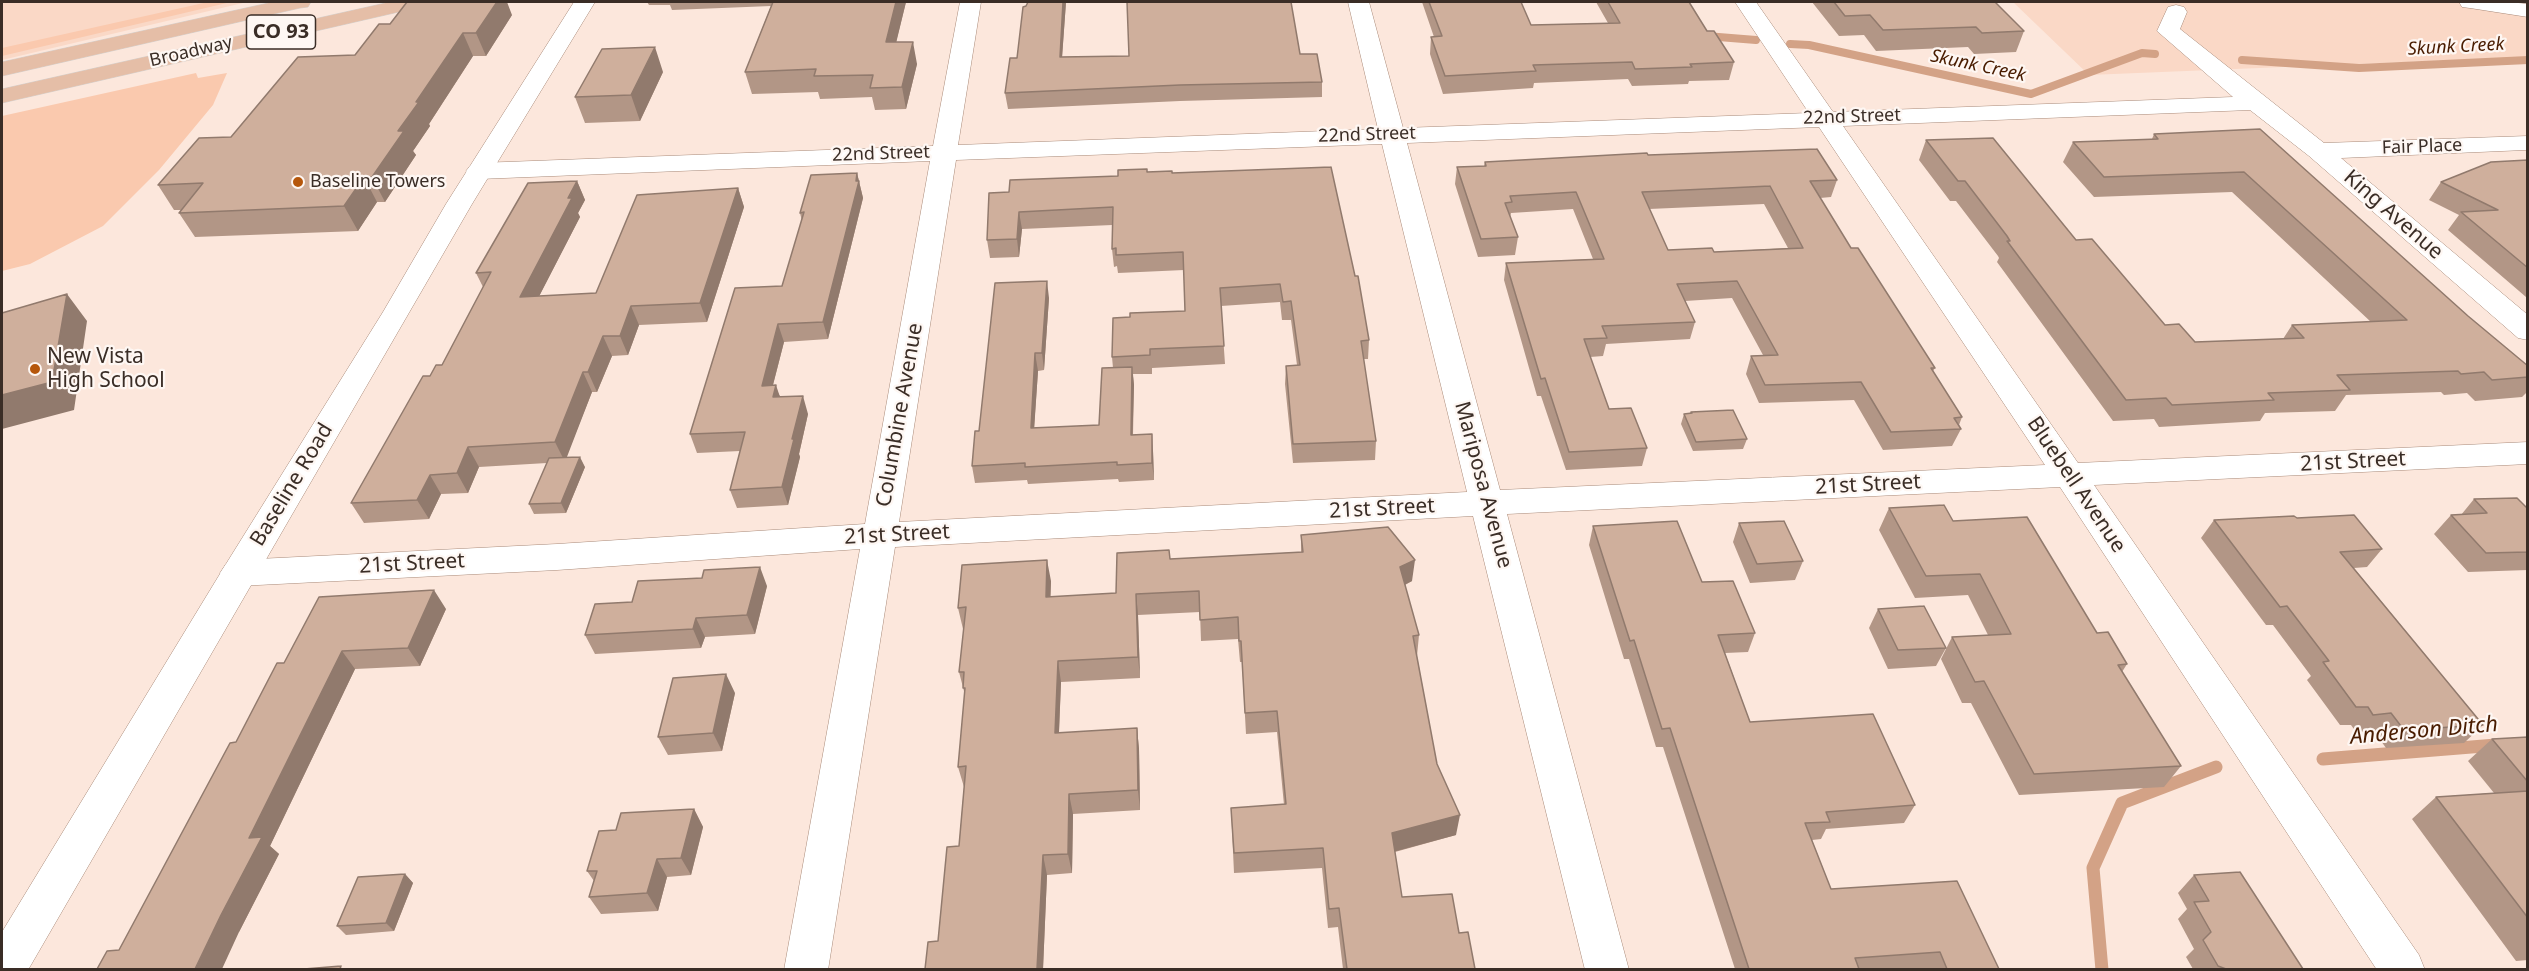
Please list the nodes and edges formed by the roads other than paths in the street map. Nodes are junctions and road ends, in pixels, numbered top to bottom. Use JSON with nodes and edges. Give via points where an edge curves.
{"nodes":[{"id":1,"x":286,"y":2,"type":"edge"},
{"id":2,"x":300,"y":2,"type":"edge"},
{"id":3,"x":416,"y":2,"type":"edge"},
{"id":4,"x":584,"y":2,"type":"edge"},
{"id":5,"x":970,"y":2,"type":"edge"},
{"id":6,"x":1358,"y":2,"type":"edge"},
{"id":7,"x":1746,"y":2,"type":"edge"},
{"id":8,"x":2481,"y":3,"type":"edge"},
{"id":9,"x":2528,"y":11,"type":"edge"},
{"id":10,"x":2176,"y":12,"type":"dead end"},
{"id":11,"x":153,"y":35,"type":"junction"},
{"id":12,"x":2,"y":69,"type":"edge"},
{"id":13,"x":2,"y":96,"type":"edge"},
{"id":14,"x":2255,"y":103,"type":"junction"},
{"id":15,"x":1824,"y":118,"type":"junction"},
{"id":16,"x":1391,"y":134,"type":"junction"},
{"id":17,"x":2525,"y":142,"type":"dead end"},
{"id":18,"x":945,"y":151,"type":"junction"},
{"id":19,"x":2318,"y":151,"type":"junction"},
{"id":20,"x":479,"y":171,"type":"junction"},
{"id":21,"x":2528,"y":331,"type":"edge"},
{"id":22,"x":2528,"y":453,"type":"edge"},
{"id":23,"x":2070,"y":476,"type":"junction"},
{"id":24,"x":1488,"y":503,"type":"junction"},
{"id":25,"x":880,"y":536,"type":"junction"},
{"id":26,"x":238,"y":573,"type":"junction"},
{"id":27,"x":3,"y":969,"type":"edge"},
{"id":28,"x":806,"y":969,"type":"edge"},
{"id":29,"x":1607,"y":969,"type":"edge"},
{"id":30,"x":2403,"y":969,"type":"edge"}],
"edges":[{"from":1,"to":11,"type":"main road"},
{"from":2,"to":11,"type":"main road","name":"Broadway","number":"CO 93"},
{"from":3,"to":13,"type":"main road","name":"Broadway","number":"CO 93"},
{"from":4,"to":20,"type":"street","name":"Baseline Road"},
{"from":5,"to":18,"type":"street","name":"Columbine Avenue"},
{"from":6,"to":16,"type":"street","name":"Mariposa Avenue"},
{"from":7,"to":15,"type":"street","name":"Bluebell Avenue"},
{"from":8,"to":9,"type":"street"},
{"from":10,"to":14,"type":"street","name":"King Avenue","via":[[2168,31]]},
{"from":11,"to":12,"type":"main road","name":"Broadway","number":"CO 93"},
{"from":14,"to":15,"type":"street","name":"22nd Street"},
{"from":14,"to":19,"type":"street","name":"King Avenue"},
{"from":15,"to":16,"type":"street","name":"22nd Street"},
{"from":15,"to":23,"type":"street","name":"Bluebell Avenue"},
{"from":16,"to":18,"type":"street","name":"22nd Street"},
{"from":16,"to":24,"type":"street","name":"Mariposa Avenue"},
{"from":17,"to":19,"type":"street","name":"Fair Place"},
{"from":18,"to":20,"type":"street","name":"22nd Street"},
{"from":18,"to":25,"type":"street","name":"Columbine Avenue"},
{"from":19,"to":21,"type":"street","name":"King Avenue"},
{"from":20,"to":26,"type":"street","name":"Baseline Road"},
{"from":22,"to":23,"type":"street","name":"21st Street"},
{"from":23,"to":24,"type":"street","name":"21st Street"},
{"from":23,"to":30,"type":"street","name":"Bluebell Avenue"},
{"from":24,"to":25,"type":"street","name":"21st Street"},
{"from":24,"to":29,"type":"street","name":"Mariposa Avenue"},
{"from":25,"to":26,"type":"street","name":"21st Street"},
{"from":25,"to":28,"type":"street","name":"Columbine Avenue"},
{"from":26,"to":27,"type":"street","name":"Baseline Road"}]}
